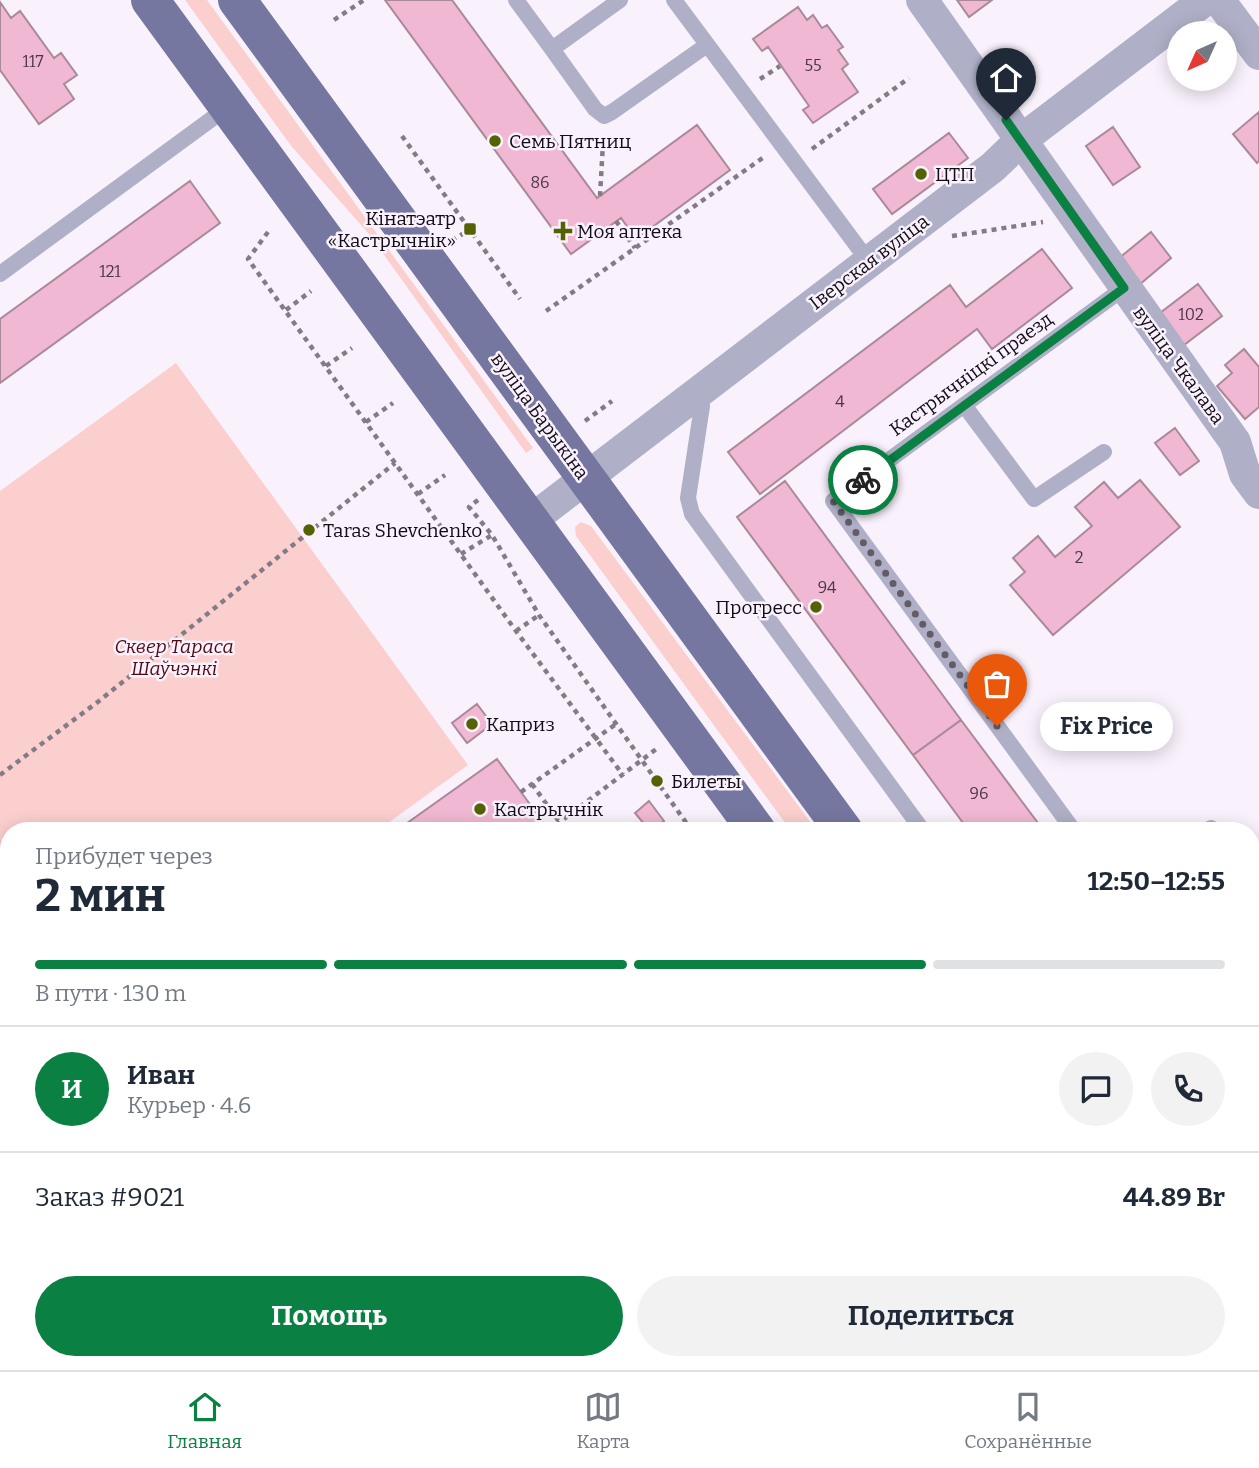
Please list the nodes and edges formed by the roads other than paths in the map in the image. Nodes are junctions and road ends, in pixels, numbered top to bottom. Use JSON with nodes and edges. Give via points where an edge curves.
{"nodes":[{"id":1,"x":150,"y":0,"type":"edge"},
{"id":2,"x":236,"y":0,"type":"edge"},
{"id":3,"x":516,"y":0,"type":"edge"},
{"id":4,"x":620,"y":0,"type":"edge"},
{"id":5,"x":674,"y":0,"type":"edge"},
{"id":6,"x":922,"y":0,"type":"edge"},
{"id":7,"x":1205,"y":0,"type":"edge"},
{"id":8,"x":1219,"y":0,"type":"edge"},
{"id":9,"x":707,"y":45,"type":"junction"},
{"id":10,"x":552,"y":49,"type":"junction"},
{"id":11,"x":1259,"y":54,"type":"edge"},
{"id":12,"x":228,"y":107,"type":"junction"},
{"id":13,"x":1020,"y":141,"type":"junction"},
{"id":14,"x":869,"y":262,"type":"junction"},
{"id":15,"x":0,"y":274,"type":"edge"},
{"id":16,"x":1124,"y":288,"type":"junction"},
{"id":17,"x":696,"y":394,"type":"junction"},
{"id":18,"x":964,"y":405,"type":"junction"},
{"id":19,"x":1104,"y":452,"type":"dead end"},
{"id":20,"x":586,"y":478,"type":"junction"},
{"id":21,"x":1259,"y":493,"type":"edge"},
{"id":22,"x":530,"y":521,"type":"junction"},
{"id":23,"x":750,"y":822,"type":"edge"},
{"id":24,"x":837,"y":822,"type":"edge"},
{"id":25,"x":916,"y":822,"type":"edge"},
{"id":26,"x":1067,"y":822,"type":"edge"}],
"edges":[{"from":1,"to":12,"type":"main road"},
{"from":2,"to":20,"type":"main road","name":"вуліца Барыкіна"},
{"from":3,"to":10,"type":"lane"},
{"from":4,"to":10,"type":"lane"},
{"from":5,"to":9,"type":"lane"},
{"from":6,"to":13,"type":"street","name":"вуліца Чкалава"},
{"from":7,"to":13,"type":"street","name":"Іверская вуліца"},
{"from":8,"to":11,"type":"street"},
{"from":9,"to":10,"type":"lane","via":[[604,116]]},
{"from":9,"to":14,"type":"lane"},
{"from":12,"to":15,"type":"lane"},
{"from":12,"to":22,"type":"main road"},
{"from":13,"to":14,"type":"street","name":"Іверская вуліца"},
{"from":13,"to":16,"type":"street","name":"вуліца Чкалава"},
{"from":14,"to":17,"type":"street","name":"Іверская вуліца"},
{"from":16,"to":18,"type":"lane","name":"Кастрычніцкі праезд"},
{"from":16,"to":21,"type":"street","name":"вуліца Чкалава","via":[[1235,442],[1245,474]]},
{"from":17,"to":20,"type":"street","name":"Іверская вуліца"},
{"from":17,"to":25,"type":"lane","via":[[702,407],[688,498],[692,514]]},
{"from":18,"to":19,"type":"lane","via":[[1034,499]]},
{"from":18,"to":26,"type":"lane","name":"Кастрычніцкі праезд","via":[[833,501]]},
{"from":20,"to":22,"type":"street","name":"Іверская вуліца"},
{"from":20,"to":24,"type":"main road","name":"вуліца Барыкіна"},
{"from":22,"to":23,"type":"main road"}]}
